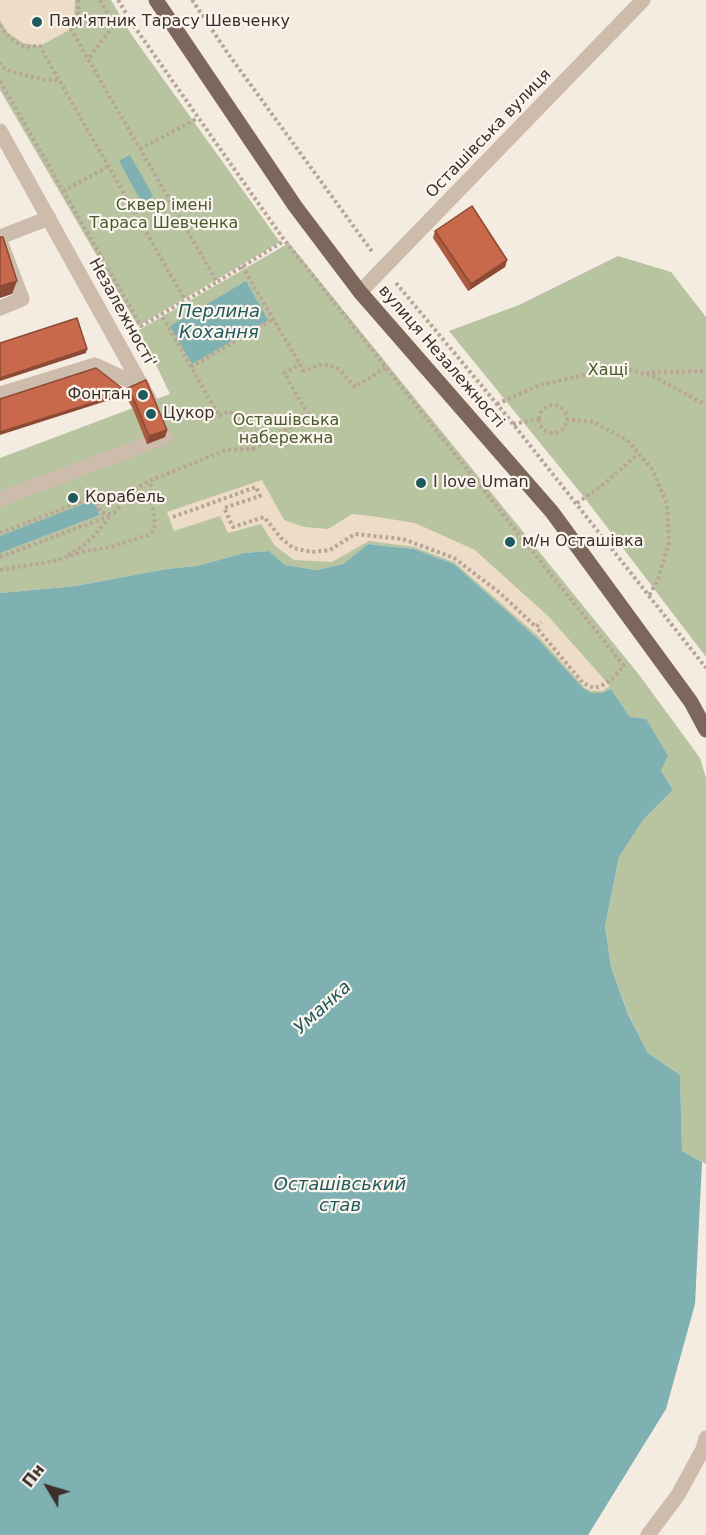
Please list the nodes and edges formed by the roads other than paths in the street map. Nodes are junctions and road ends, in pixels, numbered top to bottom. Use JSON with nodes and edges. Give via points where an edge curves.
{"nodes":[{"id":1,"x":156,"y":0,"type":"edge"},
{"id":2,"x":643,"y":0,"type":"edge"},
{"id":3,"x":0,"y":131,"type":"edge"},
{"id":4,"x":49,"y":218,"type":"junction"},
{"id":5,"x":0,"y":239,"type":"edge"},
{"id":6,"x":360,"y":292,"type":"junction"},
{"id":7,"x":0,"y":308,"type":"edge"},
{"id":8,"x":143,"y":387,"type":"junction"},
{"id":9,"x":0,"y":394,"type":"edge"},
{"id":10,"x":0,"y":499,"type":"edge"},
{"id":11,"x":706,"y":730,"type":"edge"},
{"id":12,"x":704,"y":1443,"type":"edge"},
{"id":13,"x":706,"y":1467,"type":"edge"},
{"id":14,"x":648,"y":1535,"type":"edge"}],
"edges":[{"from":1,"to":6,"type":"main road","name":"вулиця Незалежності","via":[[295,206]]},
{"from":2,"to":6,"type":"street","name":"Осташівська вулиця"},
{"from":3,"to":4,"type":"street","name":"Незалежності'"},
{"from":4,"to":5,"type":"street"},
{"from":4,"to":8,"type":"street","name":"Незалежності'"},
{"from":5,"to":7,"type":"street","via":[[22,299]]},
{"from":6,"to":11,"type":"main road","name":"вулиця Незалежності","via":[[552,512],[691,702]]},
{"from":8,"to":9,"type":"street","via":[[95,365]]},
{"from":8,"to":10,"type":"street","name":"Незалежності'","via":[[165,437]]},
{"from":12,"to":13,"type":"street"},
{"from":12,"to":14,"type":"street","via":[[678,1495]]}]}
